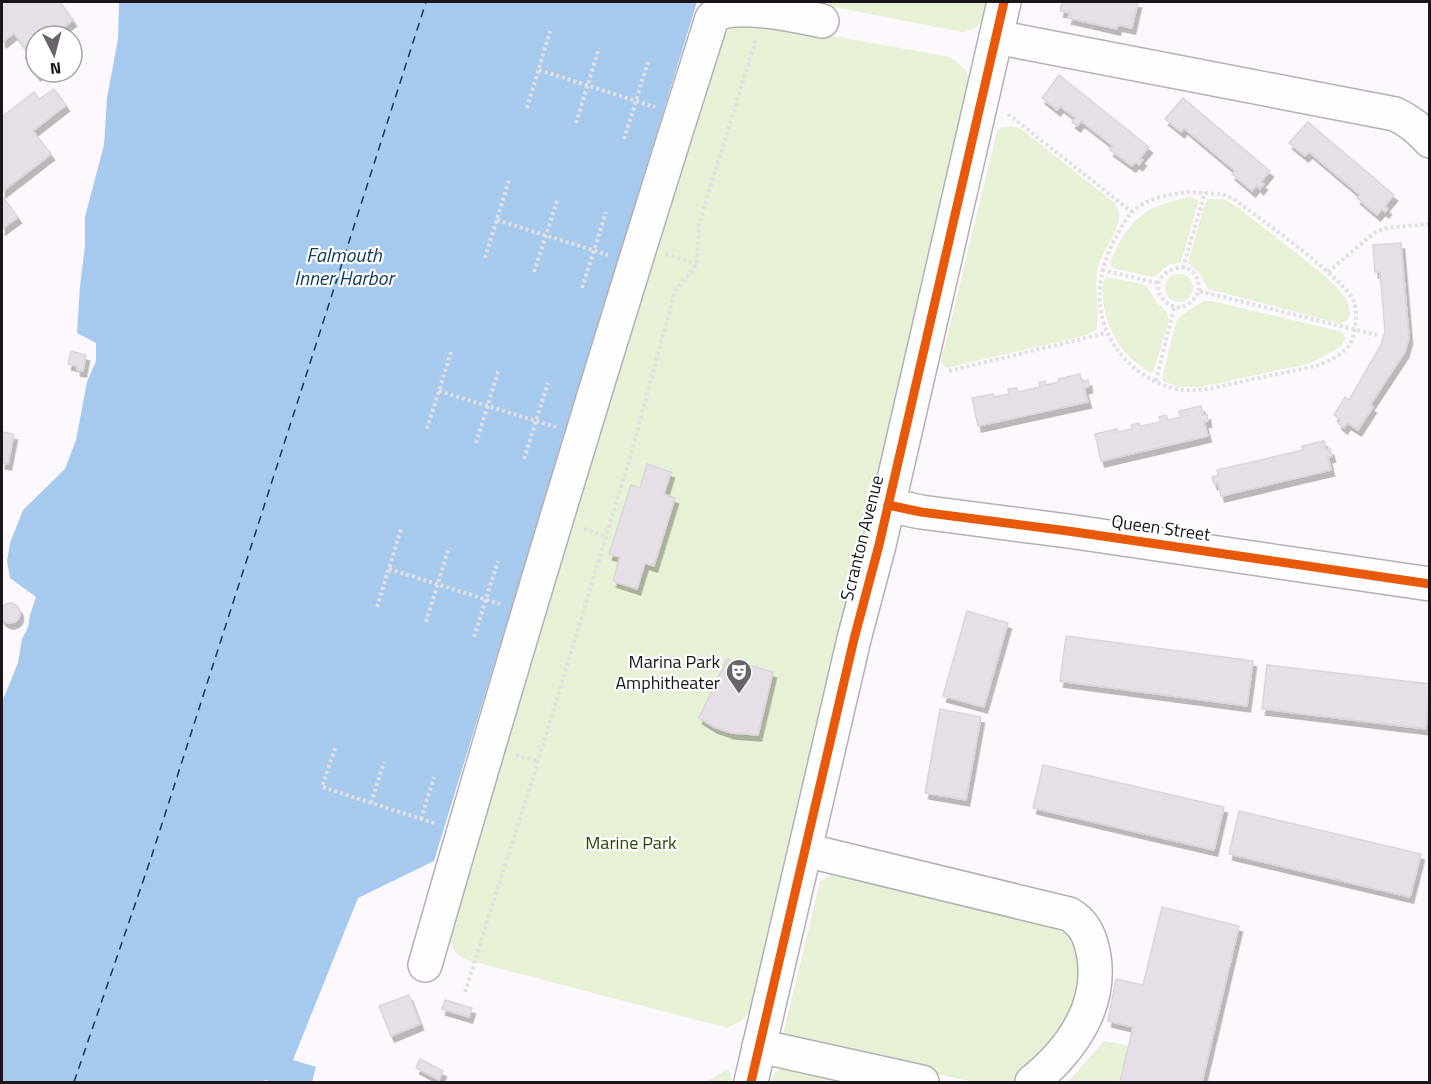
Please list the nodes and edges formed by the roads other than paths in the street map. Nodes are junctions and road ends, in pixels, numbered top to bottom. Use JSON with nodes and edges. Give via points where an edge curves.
{"nodes":[{"id":1,"x":1004,"y":2,"type":"edge"},
{"id":2,"x":822,"y":21,"type":"dead end"},
{"id":3,"x":996,"y":37,"type":"junction"},
{"id":4,"x":1430,"y":141,"type":"edge"},
{"id":5,"x":888,"y":505,"type":"junction"},
{"id":6,"x":1430,"y":584,"type":"edge"},
{"id":7,"x":805,"y":850,"type":"junction"},
{"id":8,"x":425,"y":965,"type":"dead end"},
{"id":9,"x":759,"y":1046,"type":"junction"},
{"id":10,"x":751,"y":1083,"type":"edge"},
{"id":11,"x":922,"y":1083,"type":"edge"},
{"id":12,"x":1032,"y":1083,"type":"edge"}],
"edges":[{"from":1,"to":3,"type":"street","name":"Scranton Avenue"},
{"from":2,"to":8,"type":"street","via":[[741,5],[715,12],[712,18],[639,246]]},
{"from":3,"to":4,"type":"street","via":[[1395,114],[1420,129]]},
{"from":3,"to":5,"type":"street","name":"Scranton Avenue"},
{"from":5,"to":6,"type":"street","name":"Queen Street"},
{"from":5,"to":7,"type":"street","name":"Scranton Avenue"},
{"from":7,"to":9,"type":"street","name":"Scranton Avenue"},
{"from":7,"to":12,"type":"street","via":[[1069,914],[1079,920],[1090,938],[1095,966],[1088,1012],[1064,1053]]},
{"from":9,"to":10,"type":"street","name":"Scranton Avenue"},
{"from":9,"to":11,"type":"street"}]}
